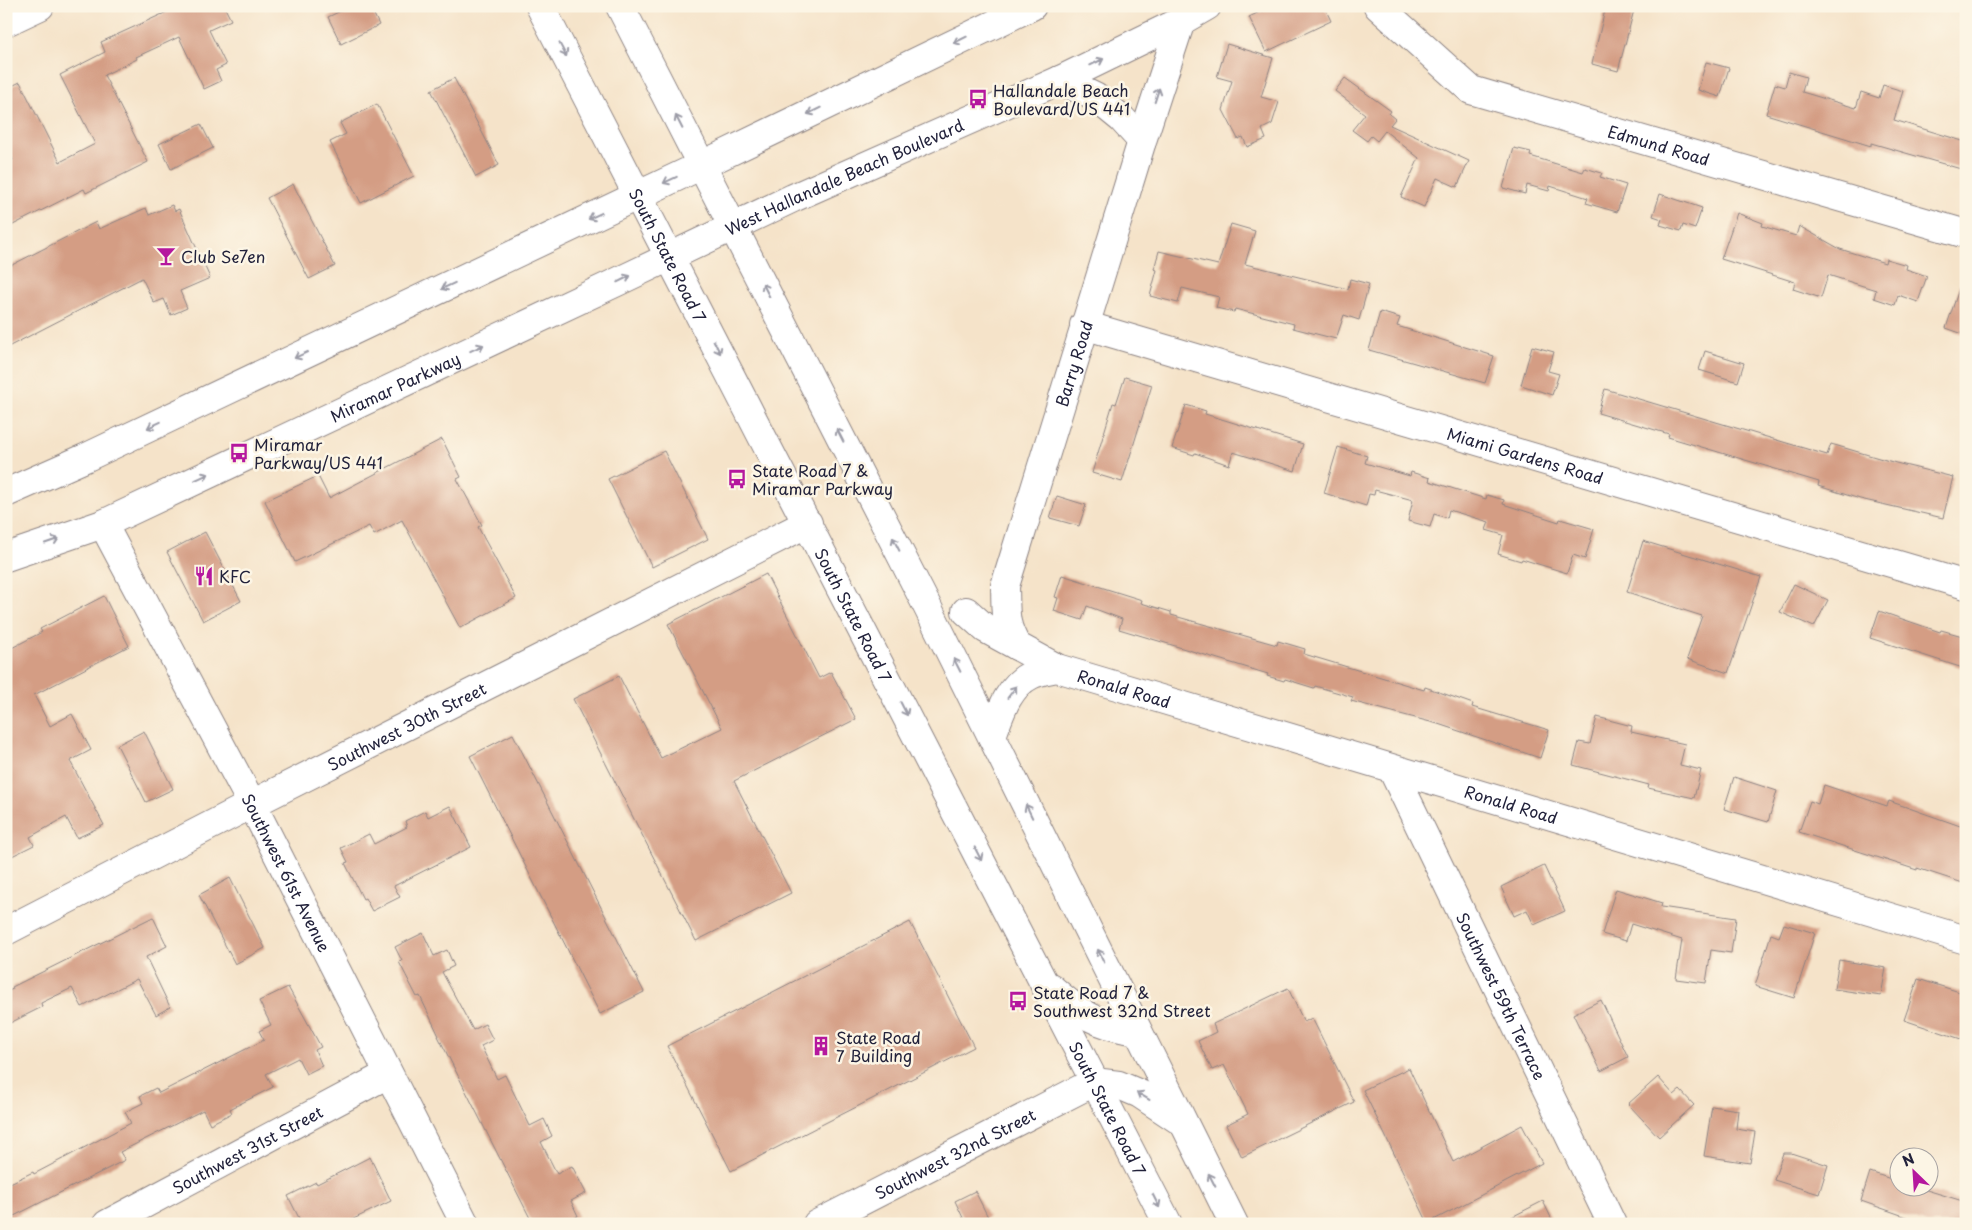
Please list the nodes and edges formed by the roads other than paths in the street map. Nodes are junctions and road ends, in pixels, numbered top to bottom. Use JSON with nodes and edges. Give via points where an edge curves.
{"nodes":[{"id":1,"x":40,"y":6,"type":"edge"},
{"id":2,"x":540,"y":6,"type":"edge"},
{"id":3,"x":620,"y":6,"type":"edge"},
{"id":4,"x":1032,"y":6,"type":"edge"},
{"id":5,"x":1207,"y":6,"type":"edge"},
{"id":6,"x":1378,"y":6,"type":"edge"},
{"id":7,"x":1181,"y":21,"type":"junction"},
{"id":8,"x":6,"y":22,"type":"edge"},
{"id":9,"x":1060,"y":80,"type":"junction"},
{"id":10,"x":1142,"y":141,"type":"junction"},
{"id":11,"x":702,"y":165,"type":"junction"},
{"id":12,"x":639,"y":195,"type":"junction"},
{"id":13,"x":734,"y":226,"type":"junction"},
{"id":14,"x":1966,"y":234,"type":"edge"},
{"id":15,"x":671,"y":257,"type":"junction"},
{"id":16,"x":1084,"y":325,"type":"junction"},
{"id":17,"x":6,"y":492,"type":"edge"},
{"id":18,"x":808,"y":523,"type":"junction"},
{"id":19,"x":103,"y":524,"type":"junction"},
{"id":20,"x":6,"y":557,"type":"edge"},
{"id":21,"x":1966,"y":585,"type":"edge"},
{"id":22,"x":1005,"y":586,"type":"junction"},
{"id":23,"x":927,"y":606,"type":"junction"},
{"id":24,"x":966,"y":611,"type":"junction"},
{"id":25,"x":1017,"y":646,"type":"junction"},
{"id":26,"x":1057,"y":668,"type":"junction"},
{"id":27,"x":992,"y":736,"type":"junction"},
{"id":28,"x":1392,"y":769,"type":"junction"},
{"id":29,"x":252,"y":804,"type":"junction"},
{"id":30,"x":6,"y":931,"type":"edge"},
{"id":31,"x":1966,"y":940,"type":"edge"},
{"id":32,"x":1042,"y":979,"type":"junction"},
{"id":33,"x":1137,"y":1030,"type":"junction"},
{"id":34,"x":388,"y":1074,"type":"junction"},
{"id":35,"x":1094,"y":1082,"type":"junction"},
{"id":36,"x":1183,"y":1123,"type":"junction"},
{"id":37,"x":1618,"y":1222,"type":"edge"},
{"id":38,"x":106,"y":1224,"type":"edge"},
{"id":39,"x":465,"y":1224,"type":"edge"},
{"id":40,"x":816,"y":1224,"type":"edge"},
{"id":41,"x":1168,"y":1224,"type":"edge"},
{"id":42,"x":1234,"y":1224,"type":"edge"}],
"edges":[{"from":1,"to":8,"type":"street"},
{"from":2,"to":12,"type":"street","name":"South State Road 7","one_way":true},
{"from":11,"to":3,"type":"street","one_way":true},
{"from":4,"to":11,"type":"street","one_way":true},
{"from":5,"to":7,"type":"street","name":"West Hallandale Beach Boulevard"},
{"from":6,"to":14,"type":"street","name":"Edmund Road","via":[[1472,90]]},
{"from":9,"to":7,"type":"street","name":"West Hallandale Beach Boulevard","one_way":true},
{"from":10,"to":7,"type":"street","name":"Barry Road","one_way":true},
{"from":9,"to":10,"type":"street","via":[[1095,97]]},
{"from":9,"to":13,"type":"street","name":"West Hallandale Beach Boulevard"},
{"from":10,"to":16,"type":"street","name":"Barry Road"},
{"from":11,"to":12,"type":"street","one_way":true},
{"from":11,"to":13,"type":"street"},
{"from":12,"to":15,"type":"street","name":"South State Road 7"},
{"from":12,"to":17,"type":"street","one_way":true,"via":[[78,461]]},
{"from":13,"to":15,"type":"street","name":"West Hallandale Beach Boulevard"},
{"from":23,"to":13,"type":"street","one_way":true},
{"from":15,"to":18,"type":"street","name":"South State Road 7","one_way":true},
{"from":19,"to":15,"type":"street","name":"Miramar Parkway","one_way":true},
{"from":16,"to":21,"type":"street","name":"Miami Gardens Road"},
{"from":16,"to":22,"type":"street","name":"Barry Road"},
{"from":18,"to":29,"type":"street","name":"Southwest 30th Street"},
{"from":18,"to":32,"type":"street","name":"South State Road 7","one_way":true},
{"from":20,"to":19,"type":"street","name":"Miramar Parkway","one_way":true},
{"from":19,"to":29,"type":"street","name":"Southwest 61st Avenue"},
{"from":22,"to":24,"type":"street","name":"Barry Road","via":[[988,603]]},
{"from":22,"to":25,"type":"street","name":"Barry Road","via":[[1006,622]]},
{"from":23,"to":24,"type":"street"},
{"from":27,"to":23,"type":"street","one_way":true},
{"from":24,"to":25,"type":"street","name":"Ronald Road","via":[[986,629]]},
{"from":25,"to":26,"type":"street","name":"Ronald Road"},
{"from":27,"to":26,"type":"street","name":"Ronald Road","one_way":true,"via":[[1002,710],[1022,680]]},
{"from":26,"to":28,"type":"street","name":"Ronald Road"},
{"from":33,"to":27,"type":"street","one_way":true},
{"from":28,"to":31,"type":"street","name":"Ronald Road"},
{"from":28,"to":37,"type":"street","name":"Southwest 59th Terrace"},
{"from":29,"to":30,"type":"street","name":"Southwest 30th Street"},
{"from":29,"to":34,"type":"street","name":"Southwest 61st Avenue"},
{"from":32,"to":33,"type":"street","via":[[1069,1004],[1092,1019],[1114,1027]]},
{"from":32,"to":35,"type":"street","name":"South State Road 7"},
{"from":33,"to":36,"type":"street"},
{"from":34,"to":38,"type":"street","name":"Southwest 31st Street"},
{"from":34,"to":39,"type":"street","name":"Southwest 61st Avenue"},
{"from":36,"to":35,"type":"street","one_way":true,"via":[[1140,1094],[1119,1085]]},
{"from":35,"to":40,"type":"street","name":"Southwest 32nd Street"},
{"from":35,"to":41,"type":"street","name":"South State Road 7","one_way":true},
{"from":42,"to":36,"type":"street","one_way":true}]}
